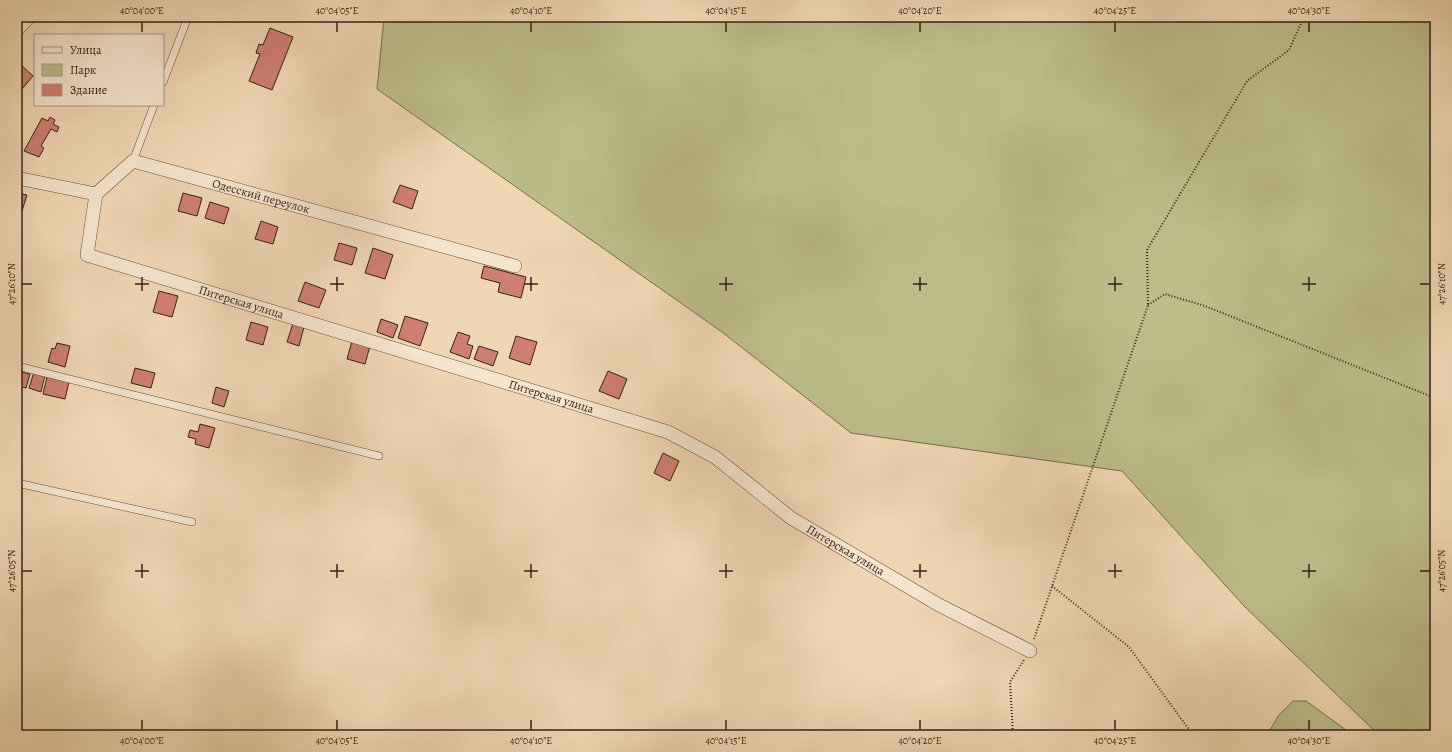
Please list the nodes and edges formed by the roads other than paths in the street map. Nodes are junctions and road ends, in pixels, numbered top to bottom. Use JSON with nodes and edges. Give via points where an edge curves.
{"nodes":[{"id":1,"x":33,"y":17,"type":"edge"},
{"id":2,"x":188,"y":17,"type":"edge"},
{"id":3,"x":17,"y":34,"type":"edge"},
{"id":4,"x":164,"y":79,"type":"edge"},
{"id":5,"x":154,"y":106,"type":"edge"},
{"id":6,"x":133,"y":161,"type":"junction"},
{"id":7,"x":17,"y":178,"type":"edge"},
{"id":8,"x":96,"y":194,"type":"junction"},
{"id":9,"x":515,"y":266,"type":"dead end"},
{"id":10,"x":17,"y":366,"type":"edge"},
{"id":11,"x":379,"y":456,"type":"dead end"},
{"id":12,"x":17,"y":483,"type":"edge"},
{"id":13,"x":192,"y":522,"type":"dead end"},
{"id":14,"x":1030,"y":651,"type":"road end"}],
"edges":[{"from":1,"to":3,"type":"lane"},
{"from":2,"to":4,"type":"lane"},
{"from":5,"to":6,"type":"lane"},
{"from":6,"to":8,"type":"street"},
{"from":6,"to":9,"type":"street","name":"Одесский переулок"},
{"from":7,"to":8,"type":"street"},
{"from":8,"to":14,"type":"street","name":"Питерская улица","via":[[87,255],[668,432],[715,457],[792,518],[940,605]]},
{"from":10,"to":11,"type":"lane"},
{"from":12,"to":13,"type":"lane"}]}
